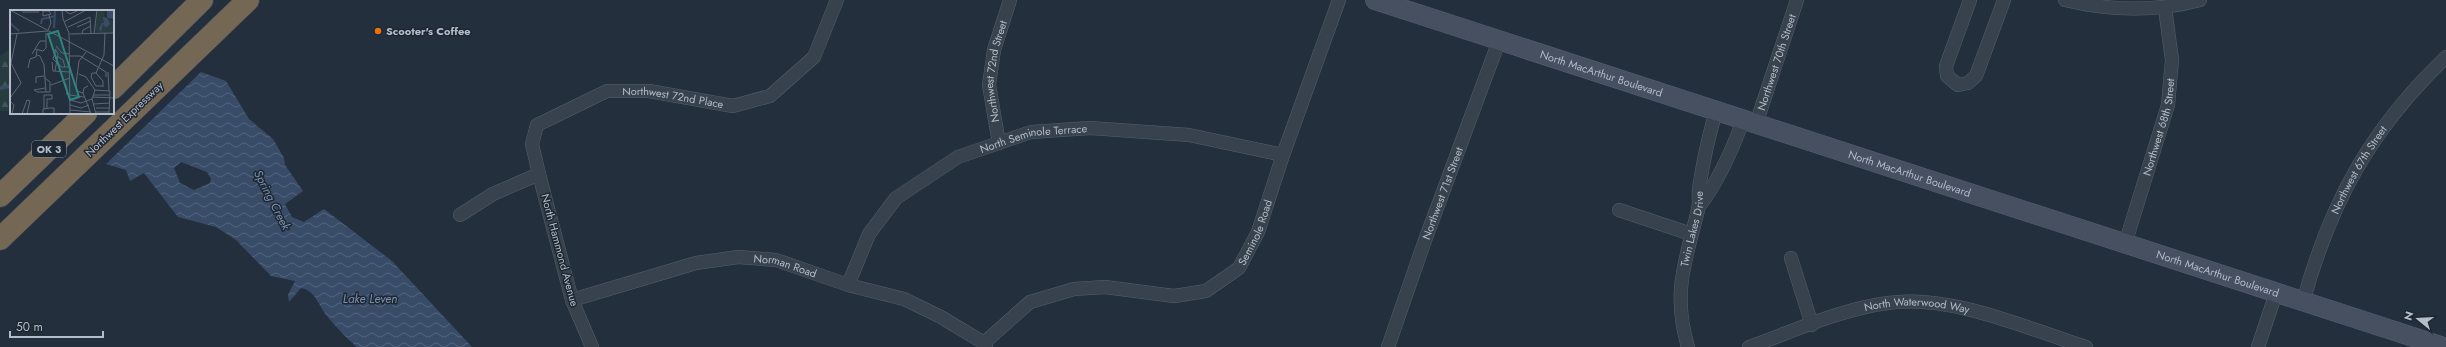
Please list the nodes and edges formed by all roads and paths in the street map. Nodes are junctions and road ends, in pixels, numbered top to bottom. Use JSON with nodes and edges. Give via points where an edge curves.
{"nodes":[{"id":1,"x":202,"y":0,"type":"edge"},
{"id":2,"x":248,"y":0,"type":"edge"},
{"id":3,"x":837,"y":0,"type":"edge"},
{"id":4,"x":1010,"y":0,"type":"edge"},
{"id":5,"x":1340,"y":0,"type":"edge"},
{"id":6,"x":1376,"y":0,"type":"edge"},
{"id":7,"x":1797,"y":0,"type":"edge"},
{"id":8,"x":1970,"y":0,"type":"edge"},
{"id":9,"x":2004,"y":0,"type":"edge"},
{"id":10,"x":2065,"y":0,"type":"edge"},
{"id":11,"x":2200,"y":0,"type":"edge"},
{"id":12,"x":2165,"y":8,"type":"junction"},
{"id":13,"x":1499,"y":41,"type":"junction"},
{"id":14,"x":2446,"y":57,"type":"edge"},
{"id":15,"x":114,"y":87,"type":"edge"},
{"id":16,"x":1716,"y":112,"type":"junction"},
{"id":17,"x":85,"y":114,"type":"edge"},
{"id":18,"x":1749,"y":122,"type":"junction"},
{"id":19,"x":999,"y":143,"type":"junction"},
{"id":20,"x":1283,"y":155,"type":"junction"},
{"id":21,"x":539,"y":174,"type":"junction"},
{"id":22,"x":0,"y":196,"type":"edge"},
{"id":23,"x":1698,"y":208,"type":"junction"},
{"id":24,"x":1619,"y":210,"type":"dead end"},
{"id":25,"x":460,"y":215,"type":"dead end"},
{"id":26,"x":1691,"y":234,"type":"junction"},
{"id":27,"x":0,"y":239,"type":"edge"},
{"id":28,"x":2125,"y":244,"type":"junction"},
{"id":29,"x":1791,"y":258,"type":"dead end"},
{"id":30,"x":848,"y":285,"type":"junction"},
{"id":31,"x":2276,"y":293,"type":"junction"},
{"id":32,"x":572,"y":300,"type":"junction"},
{"id":33,"x":2304,"y":302,"type":"junction"},
{"id":34,"x":1812,"y":325,"type":"junction"},
{"id":35,"x":985,"y":345,"type":"edge"},
{"id":36,"x":592,"y":347,"type":"edge"},
{"id":37,"x":1388,"y":347,"type":"edge"},
{"id":38,"x":1688,"y":347,"type":"edge"},
{"id":39,"x":1749,"y":347,"type":"edge"},
{"id":40,"x":2086,"y":347,"type":"edge"},
{"id":41,"x":2258,"y":347,"type":"edge"},
{"id":42,"x":2444,"y":347,"type":"edge"}],
"edges":[{"from":1,"to":15,"type":"highway"},
{"from":2,"to":27,"type":"highway","name":"Northwest Expressway","number":"OK 3"},
{"from":3,"to":21,"type":"street","name":"Northwest 72nd Place","via":[[814,57],[770,96],[733,106],[649,91],[606,91],[537,125],[532,144]]},
{"from":4,"to":19,"type":"street","name":"Northwest 72nd Street","via":[[994,50],[989,85]]},
{"from":5,"to":20,"type":"street","name":"Seminole Road"},
{"from":6,"to":13,"type":"main road","name":"North MacArthur Boulevard"},
{"from":7,"to":18,"type":"street","name":"Northwest 70th Street"},
{"from":8,"to":9,"type":"street","via":[[1946,66],[1947,76],[1958,85],[1968,83],[1976,76]]},
{"from":10,"to":12,"type":"street","via":[[2118,8]]},
{"from":11,"to":12,"type":"street"},
{"from":12,"to":28,"type":"street","name":"Northwest 68th Street","via":[[2172,60],[2168,105]]},
{"from":13,"to":16,"type":"main road","name":"North MacArthur Boulevard"},
{"from":13,"to":37,"type":"street","name":"Northwest 71st Street"},
{"from":14,"to":33,"type":"street","name":"Northwest 67th Street","via":[[2386,122],[2365,152],[2341,196],[2323,241]]},
{"from":16,"to":18,"type":"main road","name":"North MacArthur Boulevard"},
{"from":16,"to":23,"type":"street","name":"Twin Lakes Drive","via":[[1708,136]]},
{"from":17,"to":22,"type":"highway","number":"OK 3"},
{"from":18,"to":23,"type":"street","name":"Northwest 70th Street","via":[[1734,145],[1710,193]]},
{"from":18,"to":28,"type":"main road","name":"North MacArthur Boulevard"},
{"from":19,"to":20,"type":"street","name":"North Seminole Terrace","via":[[1031,132],[1090,128],[1189,135]]},
{"from":19,"to":30,"type":"street","name":"North Seminole Terrace","via":[[958,157],[896,198],[869,234]]},
{"from":20,"to":35,"type":"street","name":"Seminole Road","via":[[1258,232],[1239,268],[1206,291],[1174,296],[1105,286],[1074,289],[1030,302]]},
{"from":21,"to":25,"type":"street","via":[[493,194]]},
{"from":21,"to":32,"type":"street","name":"North Hammond Avenue"},
{"from":23,"to":26,"type":"street","name":"Twin Lakes Drive"},
{"from":24,"to":26,"type":"street"},
{"from":26,"to":38,"type":"street","name":"Twin Lakes Drive","via":[[1684,260],[1680,296]]},
{"from":28,"to":31,"type":"main road","name":"North MacArthur Boulevard"},
{"from":29,"to":34,"type":"street"},
{"from":30,"to":32,"type":"street","name":"Norman Road","via":[[776,260],[738,257],[696,263]]},
{"from":30,"to":35,"type":"street","name":"Norman Road","via":[[904,299],[941,317]]},
{"from":31,"to":33,"type":"main road","name":"North MacArthur Boulevard"},
{"from":31,"to":41,"type":"street"},
{"from":32,"to":36,"type":"street","name":"North Hammond Avenue"},
{"from":33,"to":42,"type":"main road","name":"North MacArthur Boulevard"},
{"from":34,"to":39,"type":"street","name":"North Waterwood Way"},
{"from":34,"to":40,"type":"street","name":"North Waterwood Way","via":[[1887,303],[1935,302],[1978,312]]}]}
